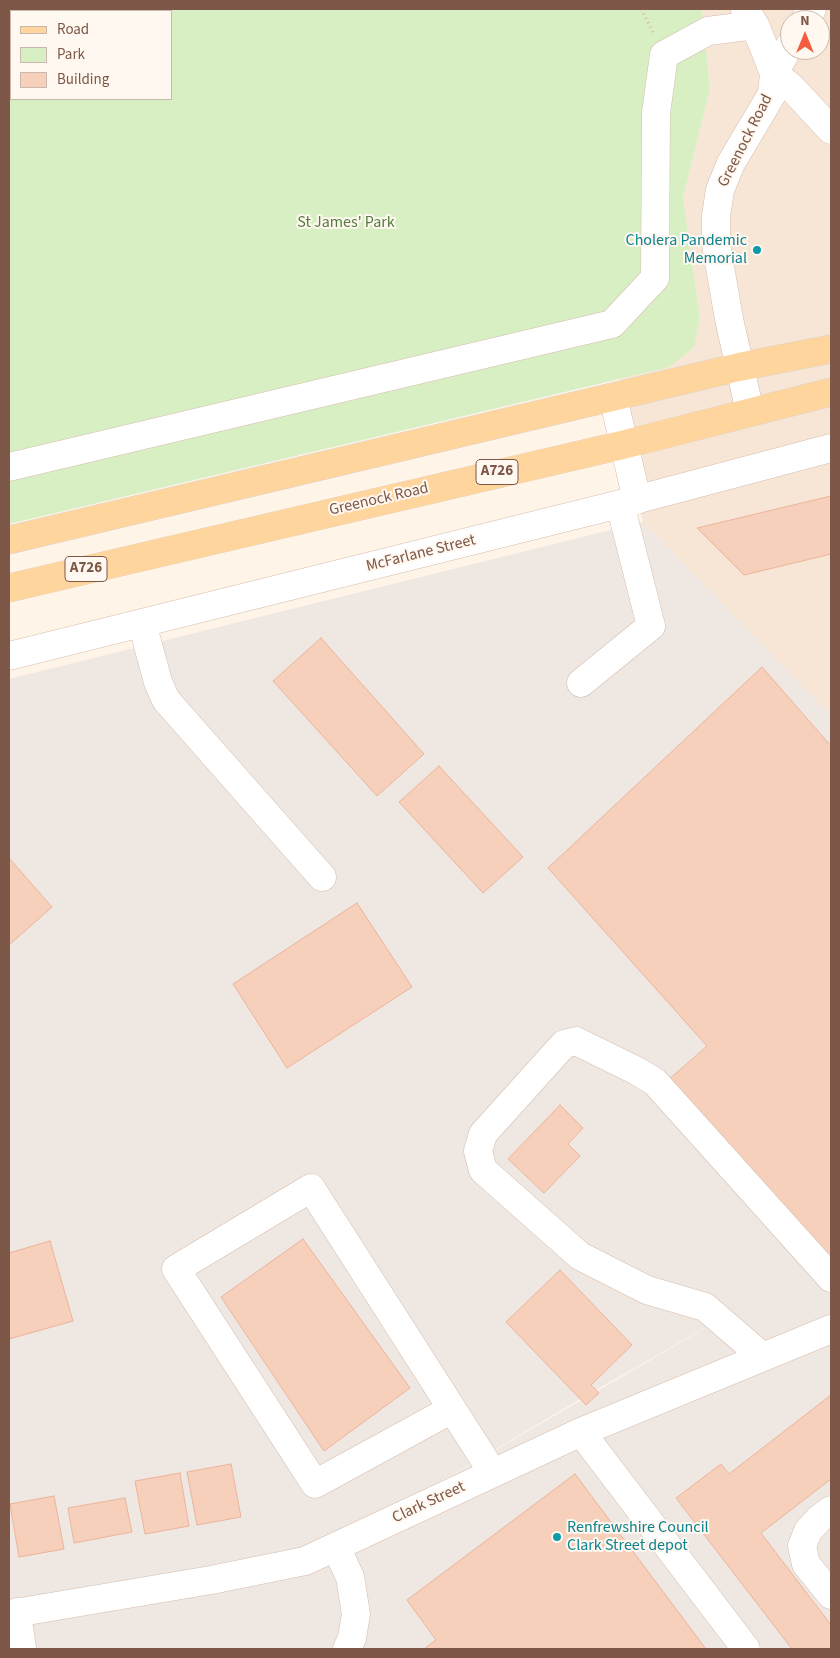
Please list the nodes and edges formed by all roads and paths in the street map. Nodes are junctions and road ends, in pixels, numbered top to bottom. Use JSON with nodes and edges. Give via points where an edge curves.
{"nodes":[{"id":1,"x":750,"y":17,"type":"edge"},
{"id":2,"x":781,"y":60,"type":"edge"},
{"id":3,"x":774,"y":73,"type":"junction"},
{"id":4,"x":831,"y":130,"type":"edge"},
{"id":5,"x":831,"y":349,"type":"edge"},
{"id":6,"x":739,"y":367,"type":"junction"},
{"id":7,"x":831,"y":392,"type":"edge"},
{"id":8,"x":613,"y":397,"type":"junction"},
{"id":9,"x":750,"y":412,"type":"junction"},
{"id":10,"x":622,"y":445,"type":"junction"},
{"id":11,"x":831,"y":448,"type":"edge"},
{"id":12,"x":9,"y":467,"type":"edge"},
{"id":13,"x":628,"y":502,"type":"junction"},
{"id":14,"x":9,"y":540,"type":"edge"},
{"id":15,"x":9,"y":588,"type":"edge"},
{"id":16,"x":142,"y":623,"type":"junction"},
{"id":17,"x":9,"y":656,"type":"edge"},
{"id":18,"x":581,"y":683,"type":"dead end"},
{"id":19,"x":322,"y":877,"type":"dead end"},
{"id":20,"x":831,"y":1278,"type":"edge"},
{"id":21,"x":831,"y":1329,"type":"edge"},
{"id":22,"x":763,"y":1357,"type":"junction"},
{"id":23,"x":452,"y":1409,"type":"junction"},
{"id":24,"x":581,"y":1432,"type":"junction"},
{"id":25,"x":493,"y":1473,"type":"junction"},
{"id":26,"x":831,"y":1510,"type":"edge"},
{"id":27,"x":336,"y":1547,"type":"junction"},
{"id":28,"x":831,"y":1595,"type":"edge"},
{"id":29,"x":13,"y":1613,"type":"edge"},
{"id":30,"x":22,"y":1649,"type":"edge"},
{"id":31,"x":347,"y":1649,"type":"edge"},
{"id":32,"x":746,"y":1649,"type":"edge"}],
"edges":[{"from":1,"to":3,"type":"street","name":"Greenock Road"},
{"from":1,"to":12,"type":"street","via":[[708,31],[664,55],[656,113],[655,278],[612,324]]},
{"from":2,"to":3,"type":"street"},
{"from":3,"to":4,"type":"street"},
{"from":3,"to":6,"type":"street","name":"Greenock Road","via":[[772,94],[731,163],[720,190],[716,216],[716,244]]},
{"from":5,"to":6,"type":"main road"},
{"from":6,"to":8,"type":"main road"},
{"from":6,"to":9,"type":"street","name":"Greenock Road"},
{"from":7,"to":9,"type":"main road","name":"Greenock Road","number":"A726"},
{"from":8,"to":10,"type":"street"},
{"from":8,"to":14,"type":"main road"},
{"from":9,"to":10,"type":"main road","name":"Greenock Road","number":"A726"},
{"from":10,"to":13,"type":"street"},
{"from":10,"to":15,"type":"main road","name":"Greenock Road","number":"A726"},
{"from":11,"to":13,"type":"street","name":"McFarlane Street"},
{"from":13,"to":16,"type":"street","name":"McFarlane Street"},
{"from":13,"to":18,"type":"street","via":[[650,626]]},
{"from":16,"to":17,"type":"street","name":"McFarlane Street"},
{"from":16,"to":19,"type":"street","via":[[166,700]]},
{"from":20,"to":22,"type":"street","via":[[654,1082],[582,1043],[564,1044],[483,1134],[478,1151],[483,1170],[580,1256],[647,1290],[704,1307]]},
{"from":21,"to":22,"type":"street","name":"Clark Street"},
{"from":22,"to":24,"type":"street","name":"Clark Street"},
{"from":23,"to":23,"type":"street","via":[[311,1188],[176,1269],[315,1484]]},
{"from":23,"to":25,"type":"street"},
{"from":24,"to":25,"type":"street","name":"Clark Street"},
{"from":24,"to":32,"type":"street"},
{"from":25,"to":27,"type":"street","name":"Clark Street"},
{"from":26,"to":28,"type":"street","via":[[808,1531],[802,1546],[806,1564]]},
{"from":27,"to":29,"type":"street","name":"Clark Street","via":[[305,1561]]},
{"from":27,"to":31,"type":"street","via":[[350,1578],[356,1614]]},
{"from":29,"to":30,"type":"street"}]}
